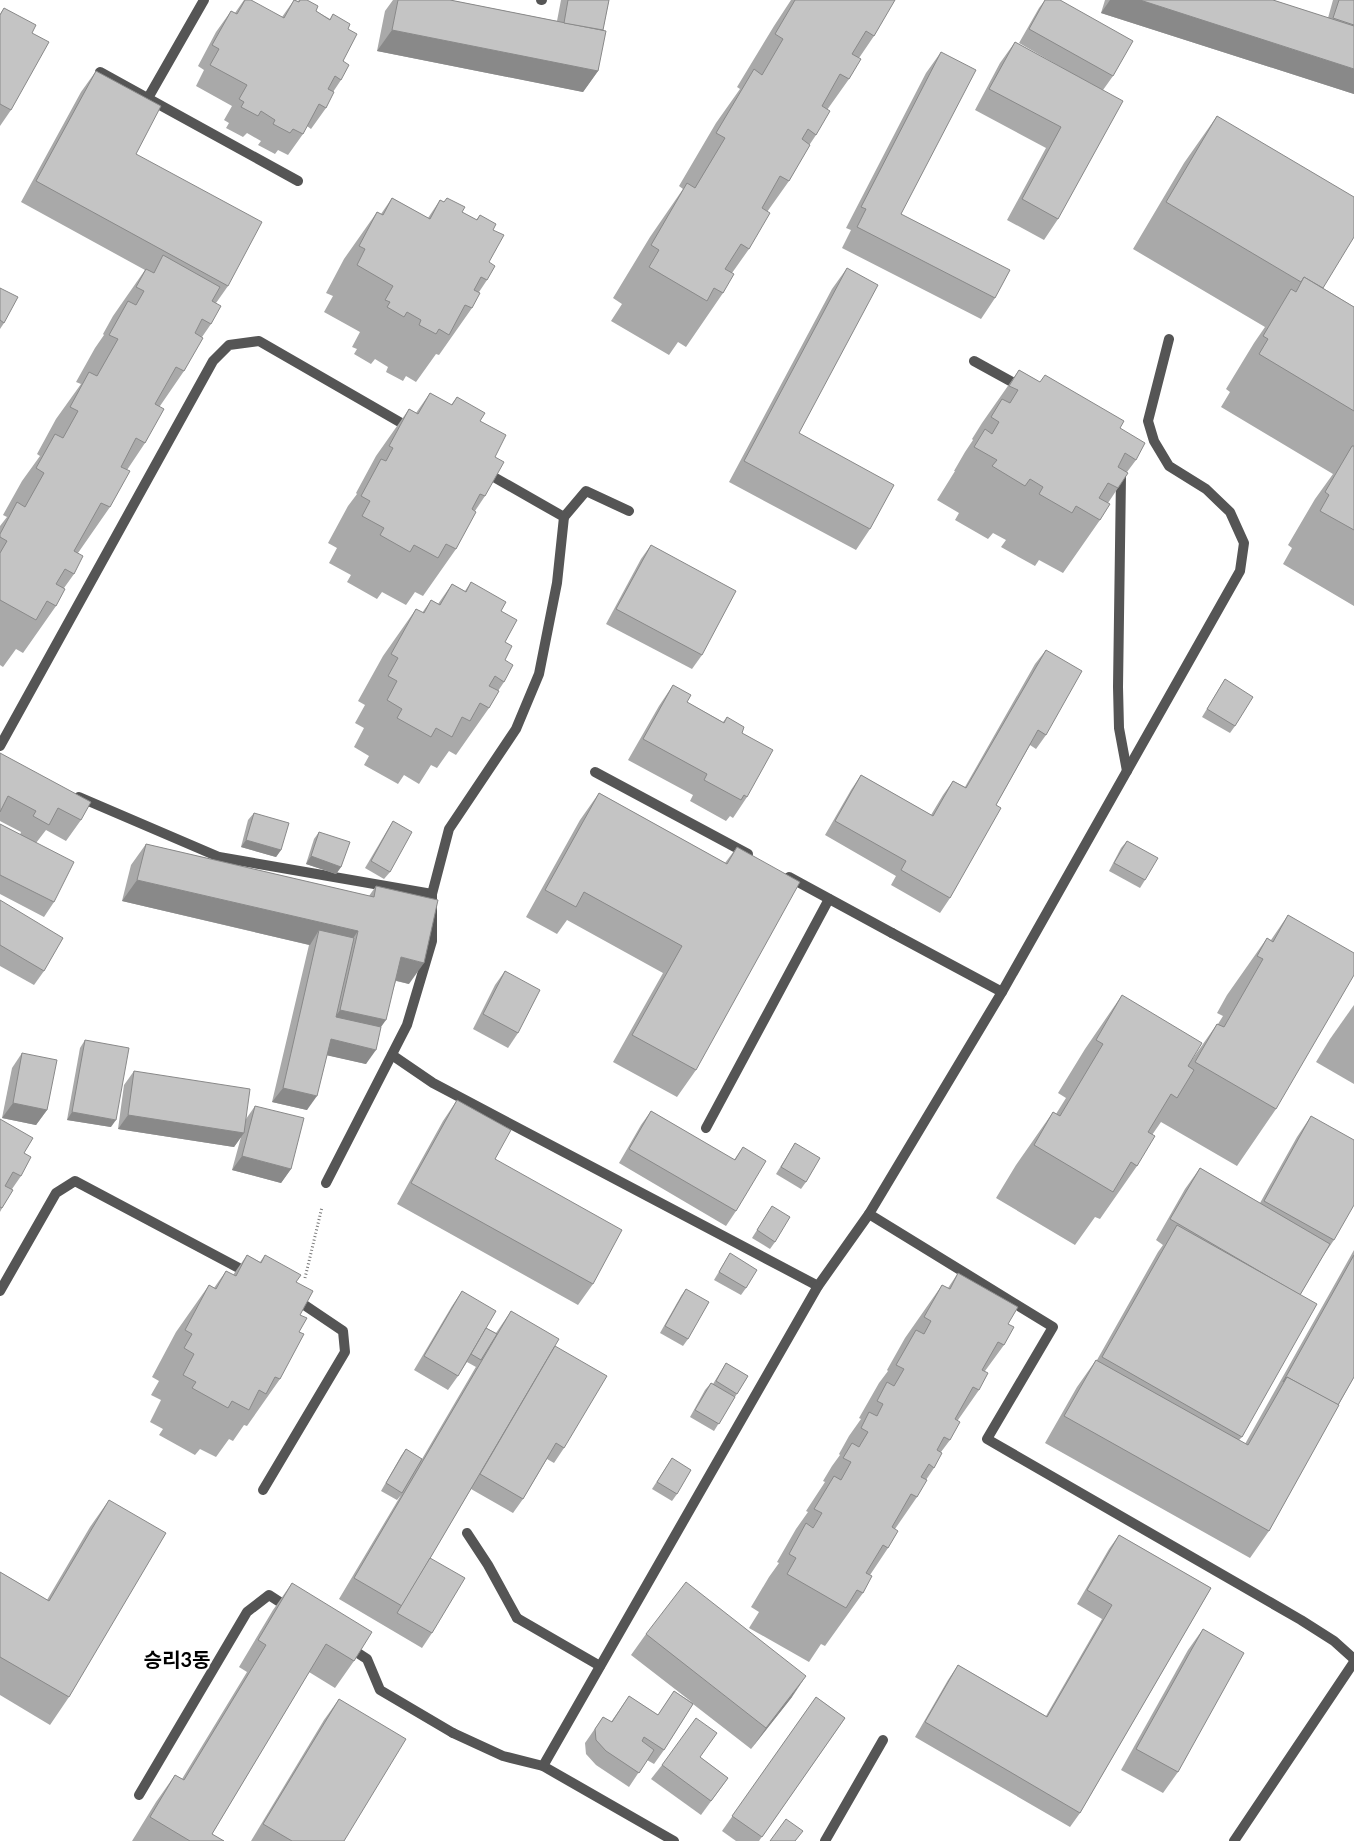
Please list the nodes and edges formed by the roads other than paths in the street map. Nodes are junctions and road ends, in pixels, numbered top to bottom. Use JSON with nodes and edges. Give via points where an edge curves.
{"nodes":[{"id":1,"x":204,"y":0,"type":"edge"},
{"id":2,"x":100,"y":72,"type":"edge"},
{"id":3,"x":148,"y":98,"type":"junction"},
{"id":4,"x":298,"y":181,"type":"dead end"},
{"id":5,"x":1169,"y":339,"type":"dead end"},
{"id":6,"x":974,"y":361,"type":"dead end"},
{"id":7,"x":1031,"y":392,"type":"edge"},
{"id":8,"x":420,"y":434,"type":"edge"},
{"id":9,"x":1115,"y":458,"type":"edge"},
{"id":10,"x":479,"y":468,"type":"edge"},
{"id":11,"x":629,"y":511,"type":"dead end"},
{"id":12,"x":564,"y":517,"type":"junction"},
{"id":13,"x":0,"y":746,"type":"edge"},
{"id":14,"x":1127,"y":771,"type":"junction"},
{"id":15,"x":595,"y":772,"type":"dead end"},
{"id":16,"x":67,"y":792,"type":"edge"},
{"id":17,"x":760,"y":861,"type":"edge"},
{"id":18,"x":777,"y":870,"type":"edge"},
{"id":19,"x":432,"y":894,"type":"junction"},
{"id":20,"x":829,"y":899,"type":"junction"},
{"id":21,"x":1002,"y":992,"type":"junction"},
{"id":22,"x":392,"y":1055,"type":"junction"},
{"id":23,"x":706,"y":1128,"type":"dead end"},
{"id":24,"x":326,"y":1183,"type":"dead end"},
{"id":25,"x":869,"y":1214,"type":"junction"},
{"id":26,"x":257,"y":1278,"type":"edge"},
{"id":27,"x":818,"y":1286,"type":"junction"},
{"id":28,"x":0,"y":1291,"type":"edge"},
{"id":29,"x":283,"y":1292,"type":"edge"},
{"id":30,"x":264,"y":1490,"type":"dead end"},
{"id":31,"x":467,"y":1533,"type":"dead end"},
{"id":32,"x":294,"y":1611,"type":"edge"},
{"id":33,"x":334,"y":1638,"type":"edge"},
{"id":34,"x":1354,"y":1660,"type":"edge"},
{"id":35,"x":600,"y":1666,"type":"junction"},
{"id":36,"x":883,"y":1740,"type":"dead end"},
{"id":37,"x":543,"y":1766,"type":"junction"},
{"id":38,"x":139,"y":1796,"type":"dead end"},
{"id":39,"x":674,"y":1841,"type":"edge"},
{"id":40,"x":825,"y":1841,"type":"edge"},
{"id":41,"x":1234,"y":1841,"type":"edge"}],
"edges":[{"from":1,"to":3,"type":"street"},
{"from":2,"to":3,"type":"street"},
{"from":3,"to":4,"type":"street"},
{"from":5,"to":14,"type":"street","via":[[1148,421],[1154,441],[1170,466],[1206,489],[1230,512],[1244,543],[1240,572]]},
{"from":6,"to":7,"type":"street"},
{"from":8,"to":13,"type":"street","via":[[258,341],[229,345],[213,361]]},
{"from":9,"to":14,"type":"street","via":[[1121,476],[1119,728]]},
{"from":10,"to":12,"type":"street"},
{"from":11,"to":12,"type":"street","via":[[586,491]]},
{"from":12,"to":19,"type":"street","via":[[557,583],[539,674],[516,729],[449,829]]},
{"from":14,"to":21,"type":"street"},
{"from":15,"to":17,"type":"street"},
{"from":16,"to":19,"type":"street","via":[[219,857]]},
{"from":18,"to":20,"type":"street"},
{"from":19,"to":22,"type":"street","via":[[432,941],[407,1025]]},
{"from":20,"to":21,"type":"street"},
{"from":20,"to":23,"type":"street"},
{"from":21,"to":25,"type":"street"},
{"from":22,"to":24,"type":"street"},
{"from":22,"to":27,"type":"street","via":[[433,1083]]},
{"from":25,"to":27,"type":"street"},
{"from":25,"to":34,"type":"street","via":[[1053,1327],[987,1439],[1301,1620],[1334,1641]]},
{"from":26,"to":28,"type":"street","via":[[74,1181],[56,1193]]},
{"from":27,"to":35,"type":"street"},
{"from":29,"to":30,"type":"street","via":[[343,1331],[345,1352]]},
{"from":31,"to":35,"type":"street","via":[[517,1618]]},
{"from":32,"to":38,"type":"street","via":[[269,1595],[247,1612]]},
{"from":33,"to":37,"type":"street","via":[[367,1660],[380,1690],[453,1733],[503,1756]]},
{"from":34,"to":41,"type":"street"},
{"from":35,"to":37,"type":"street"},
{"from":36,"to":40,"type":"street"},
{"from":37,"to":39,"type":"street"}]}
